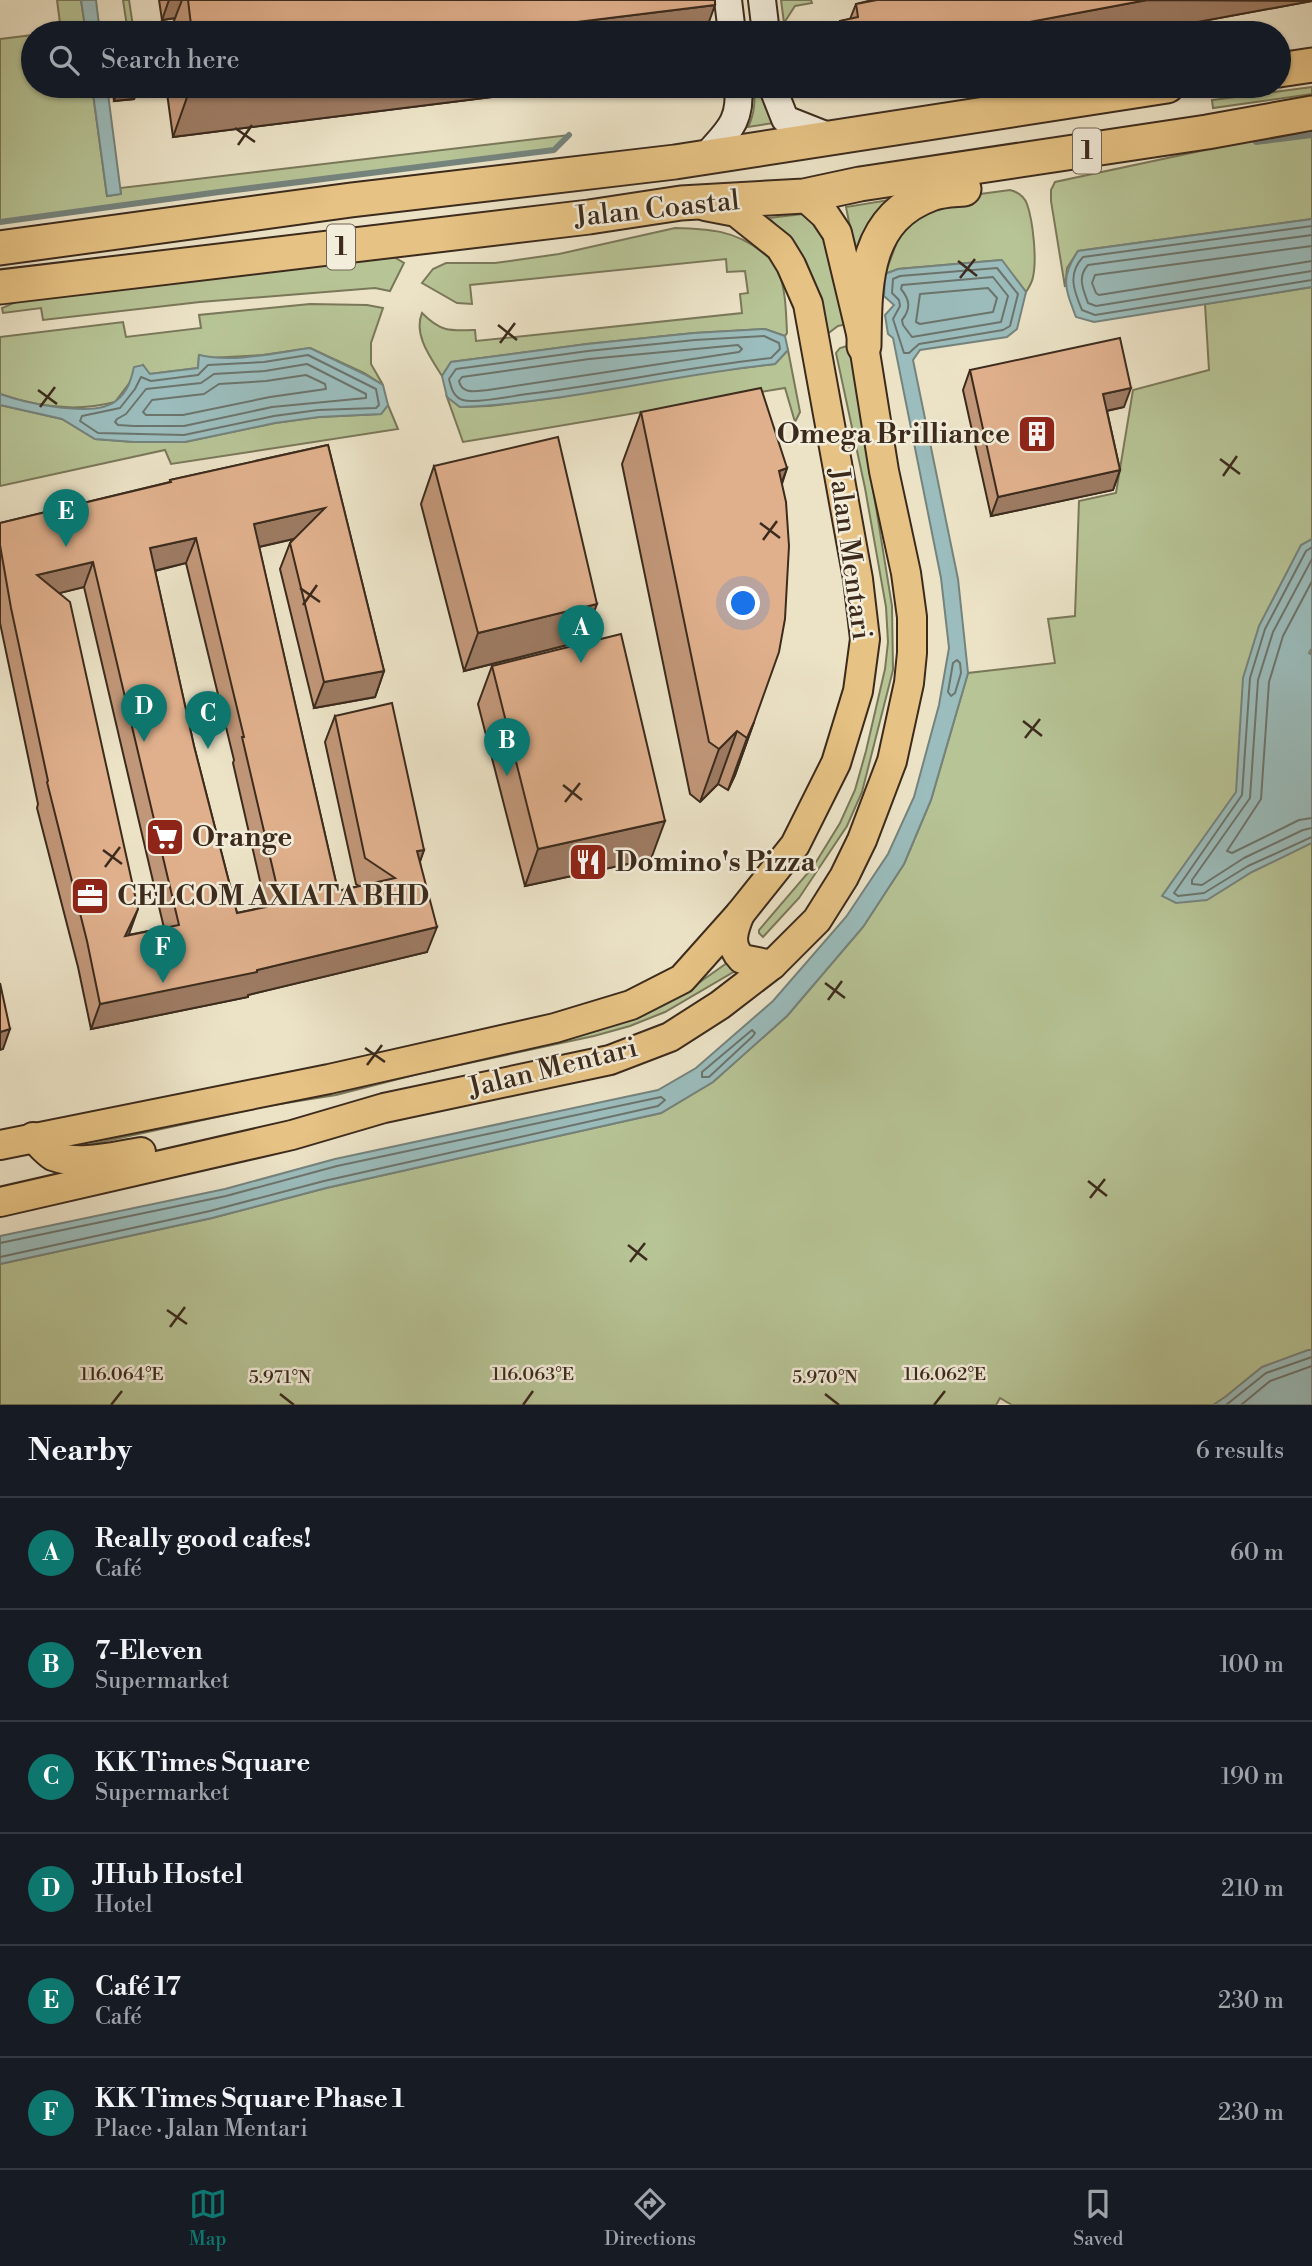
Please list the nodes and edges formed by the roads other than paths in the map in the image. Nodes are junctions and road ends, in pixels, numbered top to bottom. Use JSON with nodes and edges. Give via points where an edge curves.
{"nodes":[{"id":1,"x":728,"y":0,"type":"edge"},
{"id":2,"x":762,"y":0,"type":"edge"},
{"id":3,"x":731,"y":21,"type":"edge"},
{"id":4,"x":764,"y":21,"type":"edge"},
{"id":5,"x":1312,"y":65,"type":"edge"},
{"id":6,"x":1291,"y":68,"type":"edge"},
{"id":7,"x":739,"y":98,"type":"edge"},
{"id":8,"x":777,"y":98,"type":"edge"},
{"id":9,"x":1090,"y":98,"type":"edge"},
{"id":10,"x":1312,"y":113,"type":"edge"},
{"id":11,"x":1207,"y":132,"type":"junction"},
{"id":12,"x":833,"y":138,"type":"junction"},
{"id":13,"x":690,"y":160,"type":"junction"},
{"id":14,"x":804,"y":196,"type":"junction"},
{"id":15,"x":681,"y":203,"type":"junction"},
{"id":16,"x":0,"y":248,"type":"edge"},
{"id":17,"x":0,"y":287,"type":"edge"},
{"id":18,"x":864,"y":346,"type":"junction"},
{"id":19,"x":846,"y":517,"type":"junction"},
{"id":20,"x":740,"y":914,"type":"junction"},
{"id":21,"x":772,"y":965,"type":"junction"},
{"id":22,"x":292,"y":1135,"type":"junction"},
{"id":23,"x":33,"y":1138,"type":"junction"},
{"id":24,"x":0,"y":1144,"type":"edge"},
{"id":25,"x":0,"y":1202,"type":"edge"}],
"edges":[{"from":1,"to":3,"type":"street"},
{"from":2,"to":4,"type":"street"},
{"from":5,"to":6,"type":"highway"},
{"from":7,"to":13,"type":"street","via":[[733,125]]},
{"from":8,"to":12,"type":"street","via":[[785,119]]},
{"from":9,"to":12,"type":"highway","name":"Jalan Coastal","number":"1"},
{"from":10,"to":11,"type":"highway","name":"Jalan Coastal","number":"1"},
{"from":11,"to":14,"type":"highway","name":"Jalan Coastal","number":"1"},
{"from":11,"to":18,"type":"highway","via":[[1120,161],[1019,182],[934,192],[916,201],[886,225],[869,262]]},
{"from":12,"to":13,"type":"highway","name":"Jalan Coastal","number":"1"},
{"from":13,"to":14,"type":"highway","via":[[783,183]]},
{"from":13,"to":16,"type":"highway","name":"Jalan Coastal","number":"1"},
{"from":14,"to":15,"type":"highway","name":"Jalan Coastal","number":"1"},
{"from":14,"to":18,"type":"main road","name":"Jalan Mentari","via":[[838,233]]},
{"from":15,"to":17,"type":"highway","name":"Jalan Coastal","number":"1"},
{"from":15,"to":19,"type":"main road","name":"Jalan Mentari","via":[[736,212],[780,247],[791,265],[811,316]]},
{"from":18,"to":19,"type":"main road","via":[[853,337],[837,342],[832,352],[847,428]]},
{"from":18,"to":21,"type":"main road","name":"Jalan Mentari","via":[[912,617],[909,682],[892,761],[862,840],[817,920]]},
{"from":19,"to":20,"type":"main road","name":"Jalan Mentari","via":[[865,639],[858,691],[836,763],[815,808],[795,845]]},
{"from":20,"to":21,"type":"main road","via":[[733,932],[734,949],[742,959]]},
{"from":20,"to":23,"type":"main road","name":"Jalan Mentari","via":[[681,979],[631,1005],[555,1028],[342,1076]]},
{"from":21,"to":22,"type":"main road","name":"Jalan Mentari","via":[[670,1037],[610,1060],[384,1108]]},
{"from":22,"to":23,"type":"main road","via":[[264,1129],[90,1160],[51,1155]]},
{"from":22,"to":25,"type":"main road","name":"Jalan Mentari"},
{"from":23,"to":24,"type":"main road","name":"Jalan Mentari"}]}
